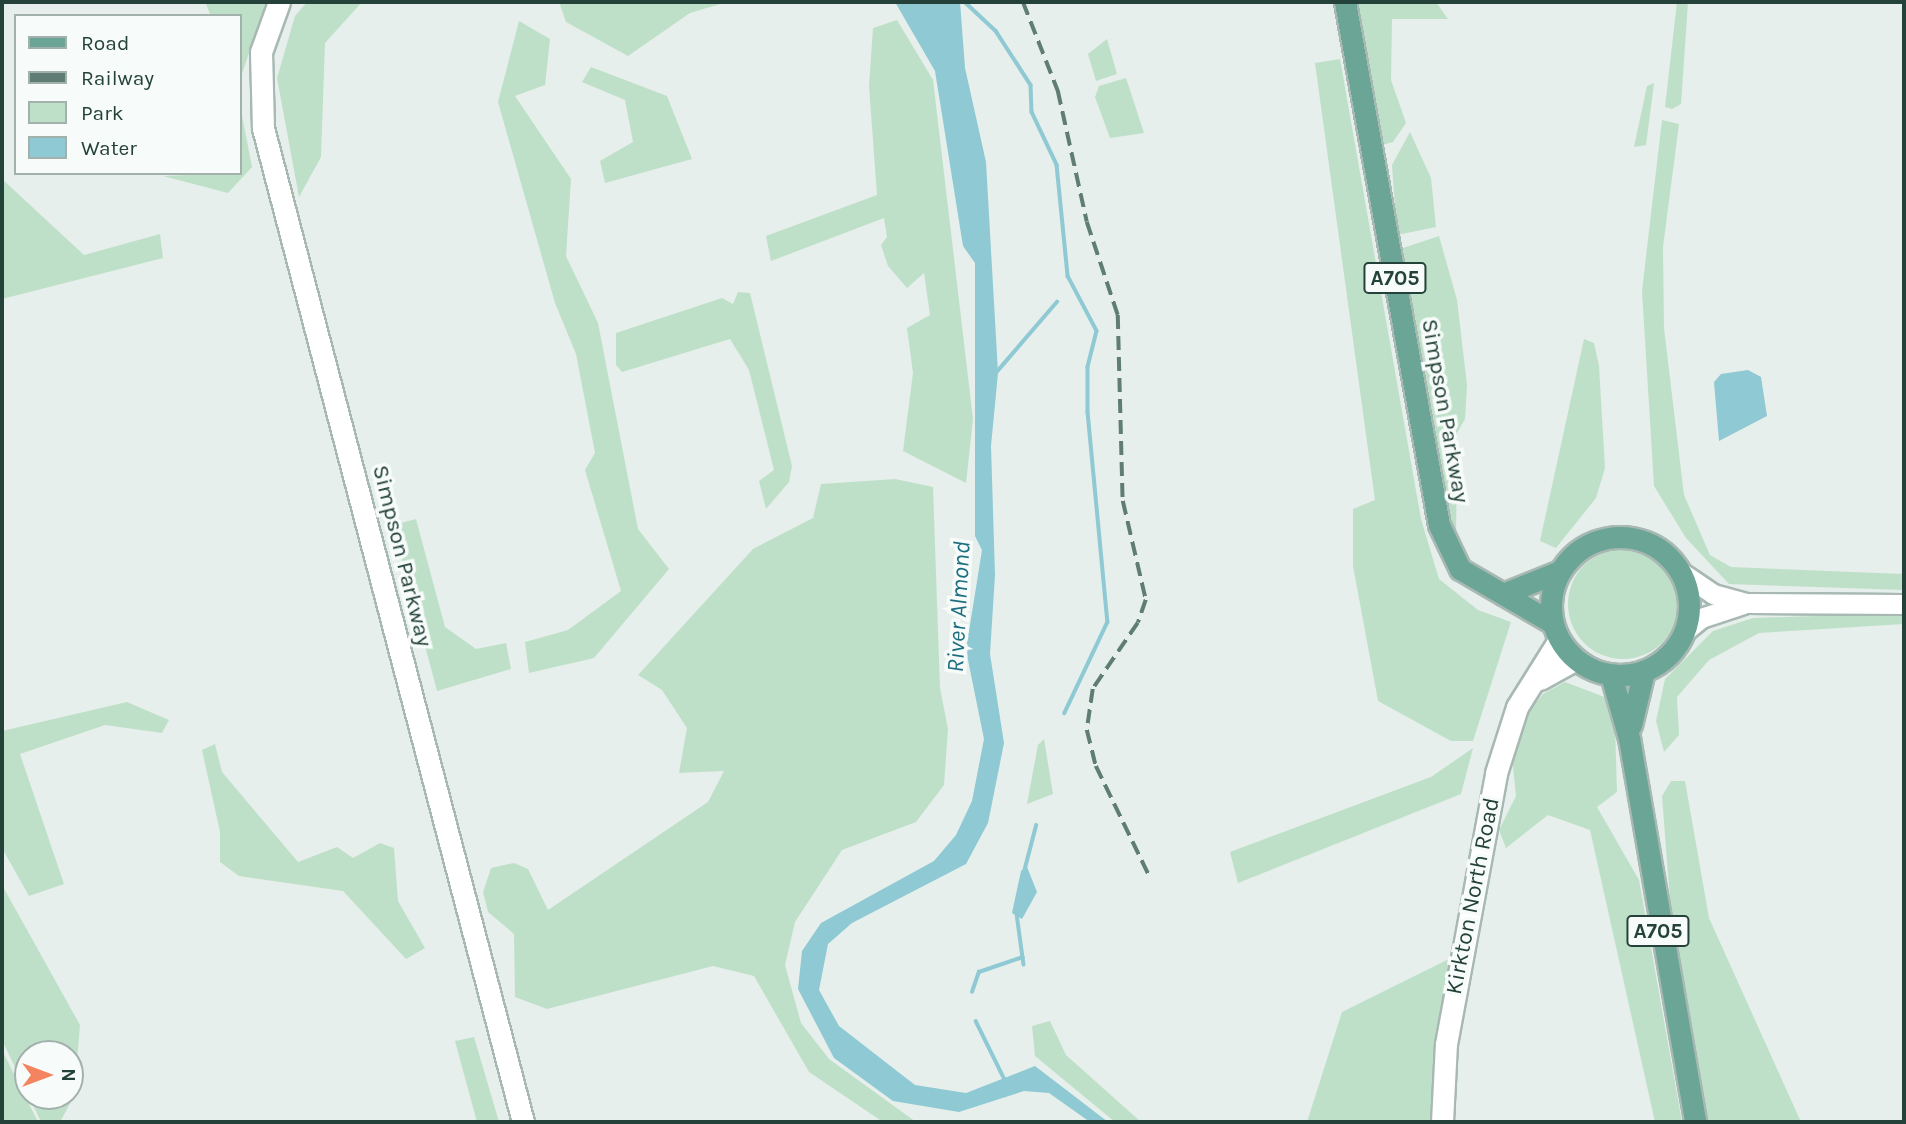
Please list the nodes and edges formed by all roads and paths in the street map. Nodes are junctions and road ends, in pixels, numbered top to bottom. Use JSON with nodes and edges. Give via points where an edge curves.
{"nodes":[{"id":1,"x":279,"y":2,"type":"edge"},
{"id":2,"x":1345,"y":2,"type":"edge"},
{"id":3,"x":1560,"y":571,"type":"junction"},
{"id":4,"x":1682,"y":573,"type":"junction"},
{"id":5,"x":1503,"y":594,"type":"junction"},
{"id":6,"x":1747,"y":603,"type":"junction"},
{"id":7,"x":1904,"y":604,"type":"edge"},
{"id":8,"x":1555,"y":631,"type":"junction"},
{"id":9,"x":1685,"y":631,"type":"junction"},
{"id":10,"x":1576,"y":659,"type":"junction"},
{"id":11,"x":1644,"y":671,"type":"junction"},
{"id":12,"x":1611,"y":675,"type":"junction"},
{"id":13,"x":1538,"y":681,"type":"junction"},
{"id":14,"x":1629,"y":738,"type":"junction"},
{"id":15,"x":523,"y":1122,"type":"edge"},
{"id":16,"x":1443,"y":1122,"type":"edge"},
{"id":17,"x":1695,"y":1122,"type":"edge"}],
"edges":[{"from":1,"to":15,"type":"main road","name":"Simpson Parkway","via":[[261,52],[263,128]]},
{"from":2,"to":5,"type":"main road","name":"Simpson Parkway","number":"A705","via":[[1440,525],[1460,569]]},
{"from":3,"to":4,"type":"main road","via":[[1586,545],[1624,536],[1657,546]]},
{"from":3,"to":5,"type":"main road"},
{"from":3,"to":8,"type":"main road"},
{"from":4,"to":6,"type":"street","via":[[1713,594]]},
{"from":4,"to":9,"type":"main road","via":[[1690,604]]},
{"from":5,"to":8,"type":"main road","name":"Simpson Parkway","number":"A705"},
{"from":6,"to":7,"type":"street"},
{"from":6,"to":9,"type":"street","via":[[1718,610]]},
{"from":8,"to":10,"type":"main road","number":"A705"},
{"from":8,"to":13,"type":"main road","name":"Kirkton North Road"},
{"from":9,"to":11,"type":"main road","via":[[1663,661]]},
{"from":10,"to":12,"type":"main road","number":"A705"},
{"from":10,"to":13,"type":"main road","name":"Kirkton North Road"},
{"from":11,"to":12,"type":"main road"},
{"from":11,"to":14,"type":"main road","number":"A705"},
{"from":12,"to":14,"type":"main road","number":"A705"},
{"from":13,"to":16,"type":"main road","name":"Kirkton North Road","via":[[1508,726],[1496,773],[1446,1044]]},
{"from":14,"to":17,"type":"main road","number":"A705"}]}
